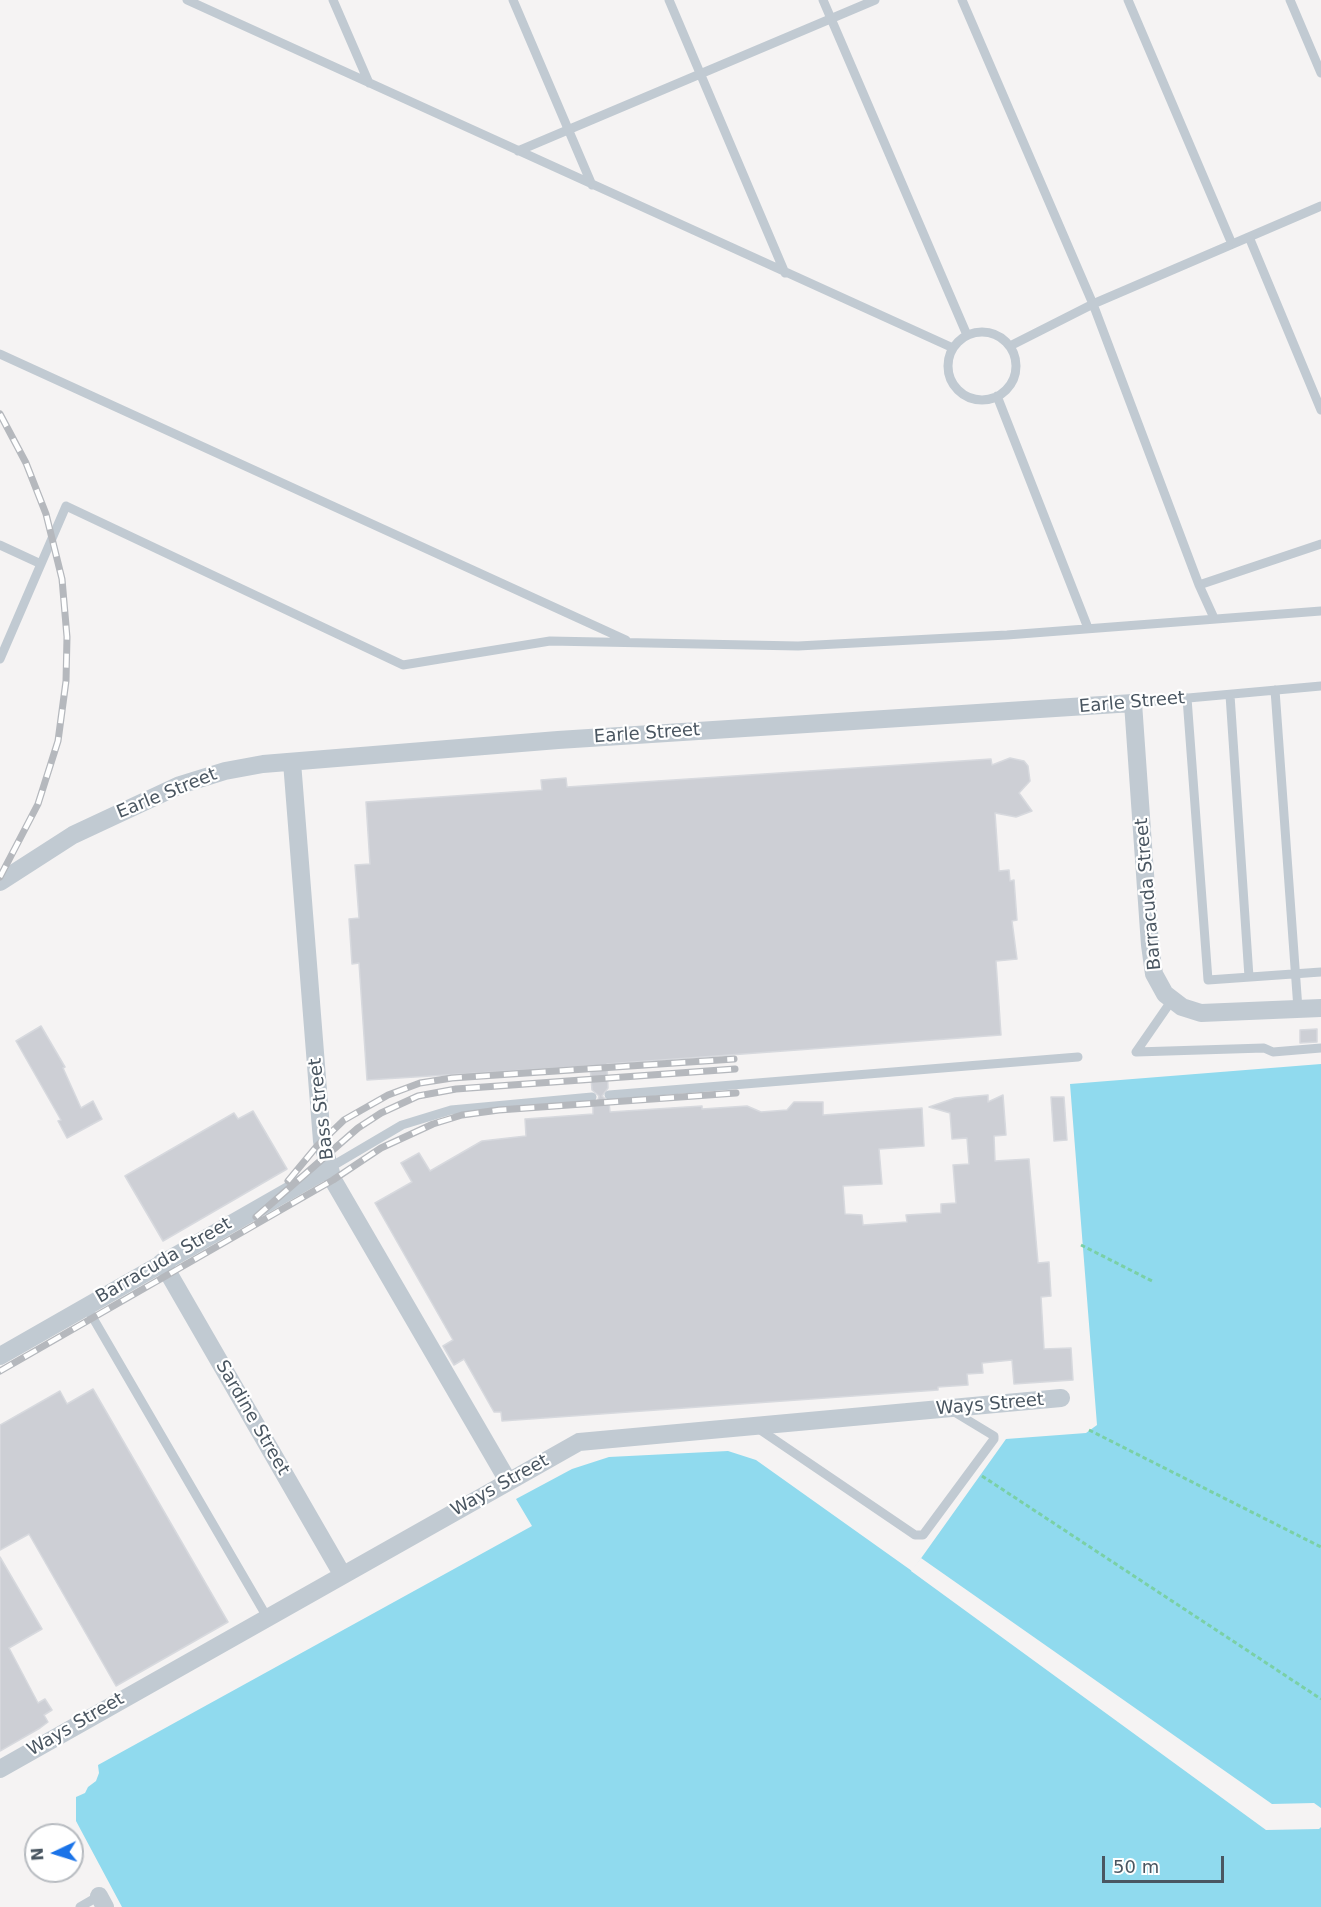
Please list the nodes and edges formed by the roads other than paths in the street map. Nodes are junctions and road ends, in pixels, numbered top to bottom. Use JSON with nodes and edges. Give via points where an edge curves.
{"nodes":[{"id":1,"x":187,"y":0,"type":"edge"},
{"id":2,"x":208,"y":0,"type":"edge"},
{"id":3,"x":333,"y":0,"type":"edge"},
{"id":4,"x":513,"y":0,"type":"edge"},
{"id":5,"x":669,"y":0,"type":"edge"},
{"id":6,"x":823,"y":0,"type":"edge"},
{"id":7,"x":875,"y":0,"type":"edge"},
{"id":8,"x":962,"y":0,"type":"edge"},
{"id":9,"x":1128,"y":0,"type":"edge"},
{"id":10,"x":1290,"y":0,"type":"edge"},
{"id":11,"x":213,"y":12,"type":"junction"},
{"id":12,"x":831,"y":19,"type":"junction"},
{"id":13,"x":1321,"y":73,"type":"edge"},
{"id":14,"x":700,"y":74,"type":"junction"},
{"id":15,"x":369,"y":83,"type":"junction"},
{"id":16,"x":568,"y":130,"type":"junction"},
{"id":17,"x":518,"y":151,"type":"junction"},
{"id":18,"x":592,"y":185,"type":"junction"},
{"id":19,"x":1321,"y":206,"type":"edge"},
{"id":20,"x":1249,"y":237,"type":"junction"},
{"id":21,"x":1232,"y":244,"type":"junction"},
{"id":22,"x":785,"y":273,"type":"junction"},
{"id":23,"x":1093,"y":304,"type":"junction"},
{"id":24,"x":967,"y":335,"type":"junction"},
{"id":25,"x":1010,"y":346,"type":"junction"},
{"id":26,"x":953,"y":348,"type":"junction"},
{"id":27,"x":0,"y":354,"type":"edge"},
{"id":28,"x":997,"y":396,"type":"junction"},
{"id":29,"x":1321,"y":410,"type":"edge"},
{"id":30,"x":0,"y":544,"type":"edge"},
{"id":31,"x":1321,"y":544,"type":"edge"},
{"id":32,"x":41,"y":564,"type":"junction"},
{"id":33,"x":1199,"y":585,"type":"junction"},
{"id":34,"x":1321,"y":611,"type":"edge"},
{"id":35,"x":1214,"y":618,"type":"junction"},
{"id":36,"x":1088,"y":628,"type":"junction"},
{"id":37,"x":631,"y":642,"type":"junction"},
{"id":38,"x":0,"y":660,"type":"edge"},
{"id":39,"x":1321,"y":686,"type":"edge"},
{"id":40,"x":1275,"y":690,"type":"junction"},
{"id":41,"x":1230,"y":694,"type":"junction"},
{"id":42,"x":1187,"y":698,"type":"junction"},
{"id":43,"x":1133,"y":703,"type":"junction"},
{"id":44,"x":292,"y":762,"type":"junction"},
{"id":45,"x":0,"y":882,"type":"edge"},
{"id":46,"x":1321,"y":972,"type":"edge"},
{"id":47,"x":1295,"y":974,"type":"junction"},
{"id":48,"x":1249,"y":977,"type":"junction"},
{"id":49,"x":1172,"y":1000,"type":"junction"},
{"id":50,"x":1321,"y":1008,"type":"edge"},
{"id":51,"x":1298,"y":1009,"type":"junction"},
{"id":52,"x":1321,"y":1048,"type":"edge"},
{"id":53,"x":1078,"y":1057,"type":"dead end"},
{"id":54,"x":609,"y":1095,"type":"dead end"},
{"id":55,"x":592,"y":1097,"type":"dead end"},
{"id":56,"x":329,"y":1168,"type":"junction"},
{"id":57,"x":162,"y":1262,"type":"junction"},
{"id":58,"x":86,"y":1306,"type":"junction"},
{"id":59,"x":0,"y":1356,"type":"edge"},
{"id":60,"x":1060,"y":1398,"type":"dead end"},
{"id":61,"x":948,"y":1408,"type":"junction"},
{"id":62,"x":754,"y":1426,"type":"junction"},
{"id":63,"x":508,"y":1481,"type":"junction"},
{"id":64,"x":342,"y":1574,"type":"junction"},
{"id":65,"x":267,"y":1617,"type":"junction"},
{"id":66,"x":0,"y":1769,"type":"edge"},
{"id":67,"x":102,"y":1902,"type":"edge"},
{"id":68,"x":80,"y":1907,"type":"edge"}],
"edges":[{"from":1,"to":11,"type":"lane"},
{"from":2,"to":11,"type":"lane"},
{"from":3,"to":15,"type":"lane"},
{"from":4,"to":16,"type":"lane"},
{"from":5,"to":14,"type":"lane"},
{"from":6,"to":12,"type":"lane"},
{"from":7,"to":12,"type":"lane"},
{"from":8,"to":23,"type":"lane"},
{"from":9,"to":21,"type":"lane"},
{"from":10,"to":13,"type":"lane"},
{"from":11,"to":15,"type":"lane"},
{"from":12,"to":14,"type":"lane"},
{"from":12,"to":24,"type":"lane"},
{"from":14,"to":16,"type":"lane"},
{"from":14,"to":22,"type":"lane"},
{"from":15,"to":17,"type":"lane"},
{"from":16,"to":17,"type":"lane"},
{"from":16,"to":18,"type":"lane"},
{"from":17,"to":18,"type":"lane"},
{"from":18,"to":22,"type":"lane"},
{"from":19,"to":20,"type":"lane"},
{"from":20,"to":21,"type":"lane"},
{"from":20,"to":29,"type":"lane"},
{"from":21,"to":23,"type":"lane"},
{"from":22,"to":26,"type":"lane"},
{"from":23,"to":25,"type":"lane"},
{"from":23,"to":33,"type":"lane"},
{"from":24,"to":25,"type":"lane","via":[[986,332],[1004,339]]},
{"from":24,"to":26,"type":"lane"},
{"from":25,"to":28,"type":"lane","via":[[1015,374]]},
{"from":26,"to":28,"type":"lane","via":[[948,367],[954,385],[969,397]]},
{"from":27,"to":37,"type":"lane"},
{"from":28,"to":36,"type":"lane"},
{"from":30,"to":32,"type":"lane"},
{"from":31,"to":33,"type":"lane"},
{"from":32,"to":37,"type":"lane","via":[[66,506],[403,665],[550,641]]},
{"from":32,"to":38,"type":"lane"},
{"from":33,"to":35,"type":"lane"},
{"from":34,"to":35,"type":"lane"},
{"from":35,"to":36,"type":"lane"},
{"from":36,"to":37,"type":"lane","via":[[798,646]]},
{"from":39,"to":40,"type":"lane","name":"Earle Street"},
{"from":40,"to":41,"type":"lane","name":"Earle Street"},
{"from":40,"to":47,"type":"lane"},
{"from":41,"to":42,"type":"lane","name":"Earle Street"},
{"from":41,"to":48,"type":"lane"},
{"from":42,"to":43,"type":"lane","name":"Earle Street"},
{"from":42,"to":48,"type":"lane","via":[[1208,980]]},
{"from":43,"to":44,"type":"street","name":"Earle Street","via":[[558,740]]},
{"from":43,"to":49,"type":"street","name":"Barracuda Street","via":[[1154,974]]},
{"from":44,"to":45,"type":"street","name":"Earle Street","via":[[225,771],[180,785],[72,835]]},
{"from":44,"to":56,"type":"street","name":"Bass Street","via":[[322,1141]]},
{"from":46,"to":47,"type":"lane"},
{"from":47,"to":48,"type":"lane"},
{"from":47,"to":51,"type":"lane"},
{"from":49,"to":51,"type":"street","via":[[1201,1013]]},
{"from":49,"to":52,"type":"lane","via":[[1136,1052]]},
{"from":50,"to":51,"type":"street"},
{"from":53,"to":54,"type":"lane"},
{"from":55,"to":56,"type":"lane","via":[[451,1110],[402,1125]]},
{"from":56,"to":57,"type":"street","name":"Barracuda Street"},
{"from":56,"to":63,"type":"street","name":"Bass Street"},
{"from":57,"to":58,"type":"street","name":"Barracuda Street"},
{"from":57,"to":64,"type":"street","name":"Sardine Street"},
{"from":58,"to":59,"type":"street","name":"Barracuda Street"},
{"from":58,"to":65,"type":"lane"},
{"from":60,"to":61,"type":"street","name":"Ways Street"},
{"from":61,"to":62,"type":"street","name":"Ways Street"},
{"from":61,"to":62,"type":"lane","via":[[994,1439],[923,1535],[915,1535]]},
{"from":62,"to":63,"type":"street","name":"Ways Street","via":[[579,1442]]},
{"from":63,"to":64,"type":"street","name":"Ways Street"},
{"from":64,"to":65,"type":"street","name":"Ways Street"},
{"from":65,"to":66,"type":"street","name":"Ways Street"},
{"from":67,"to":68,"type":"lane"}]}
